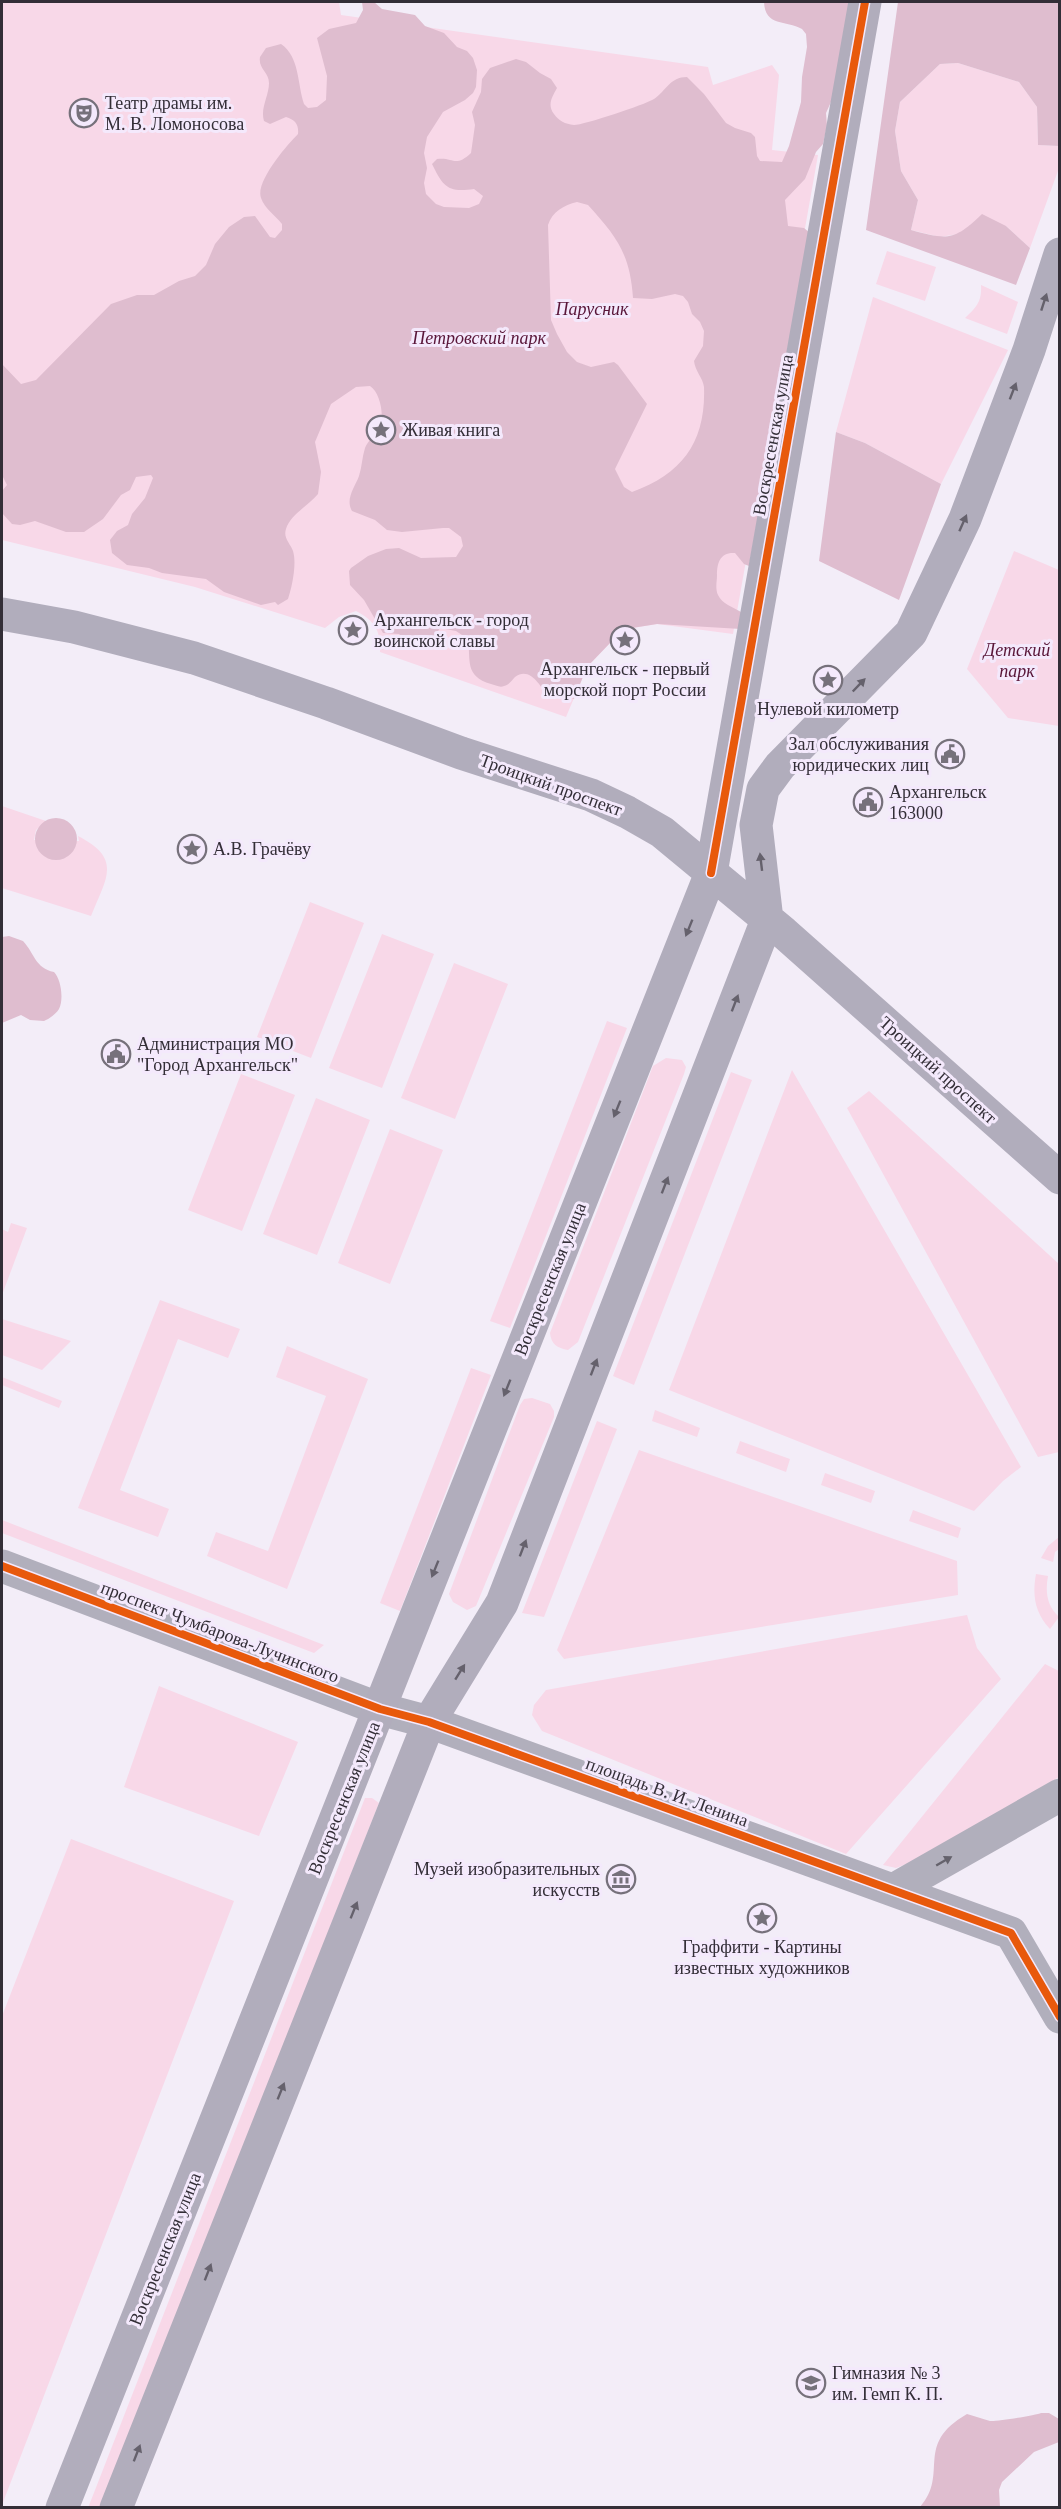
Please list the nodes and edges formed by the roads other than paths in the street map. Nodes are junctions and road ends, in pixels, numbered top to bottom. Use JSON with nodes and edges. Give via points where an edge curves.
{"nodes":[{"id":1,"x":865,"y":2,"type":"edge"},
{"id":2,"x":1059,"y":254,"type":"edge"},
{"id":3,"x":2,"y":614,"type":"edge"},
{"id":4,"x":711,"y":873,"type":"junction"},
{"id":5,"x":767,"y":920,"type":"junction"},
{"id":6,"x":1059,"y":1178,"type":"edge"},
{"id":7,"x":2,"y":1566,"type":"edge"},
{"id":8,"x":380,"y":1709,"type":"junction"},
{"id":9,"x":429,"y":1722,"type":"junction"},
{"id":10,"x":1059,"y":1795,"type":"edge"},
{"id":11,"x":893,"y":1890,"type":"junction"},
{"id":12,"x":1059,"y":2018,"type":"edge"},
{"id":13,"x":62,"y":2508,"type":"edge"},
{"id":14,"x":116,"y":2508,"type":"edge"}],
"edges":[{"from":1,"to":4,"type":"main road","name":"Воскресенская улица"},
{"from":5,"to":2,"type":"main road","one_way":true,"via":[[756,825],[763,789],[780,766],[910,633],[965,519],[1029,350]]},
{"from":3,"to":4,"type":"main road","name":"Троицкий проспект","via":[[84,629],[194,658],[591,795],[662,832]]},
{"from":4,"to":5,"type":"main road","name":"Троицкий проспект"},
{"from":4,"to":8,"type":"main road","name":"Воскресенская улица","one_way":true},
{"from":5,"to":6,"type":"main road","name":"Троицкий проспект"},
{"from":9,"to":5,"type":"main road","one_way":true,"via":[[502,1603]]},
{"from":7,"to":8,"type":"street","name":"проспект Чумбарова-Лучинского"},
{"from":8,"to":9,"type":"street","name":"проспект Чумбарова-Лучинского"},
{"from":8,"to":13,"type":"main road","name":"Воскресенская улица"},
{"from":9,"to":11,"type":"street","name":"площадь В. И. Ленина"},
{"from":14,"to":9,"type":"main road","one_way":true},
{"from":11,"to":10,"type":"street","one_way":true},
{"from":11,"to":12,"type":"street","via":[[1011,1933]]}]}
